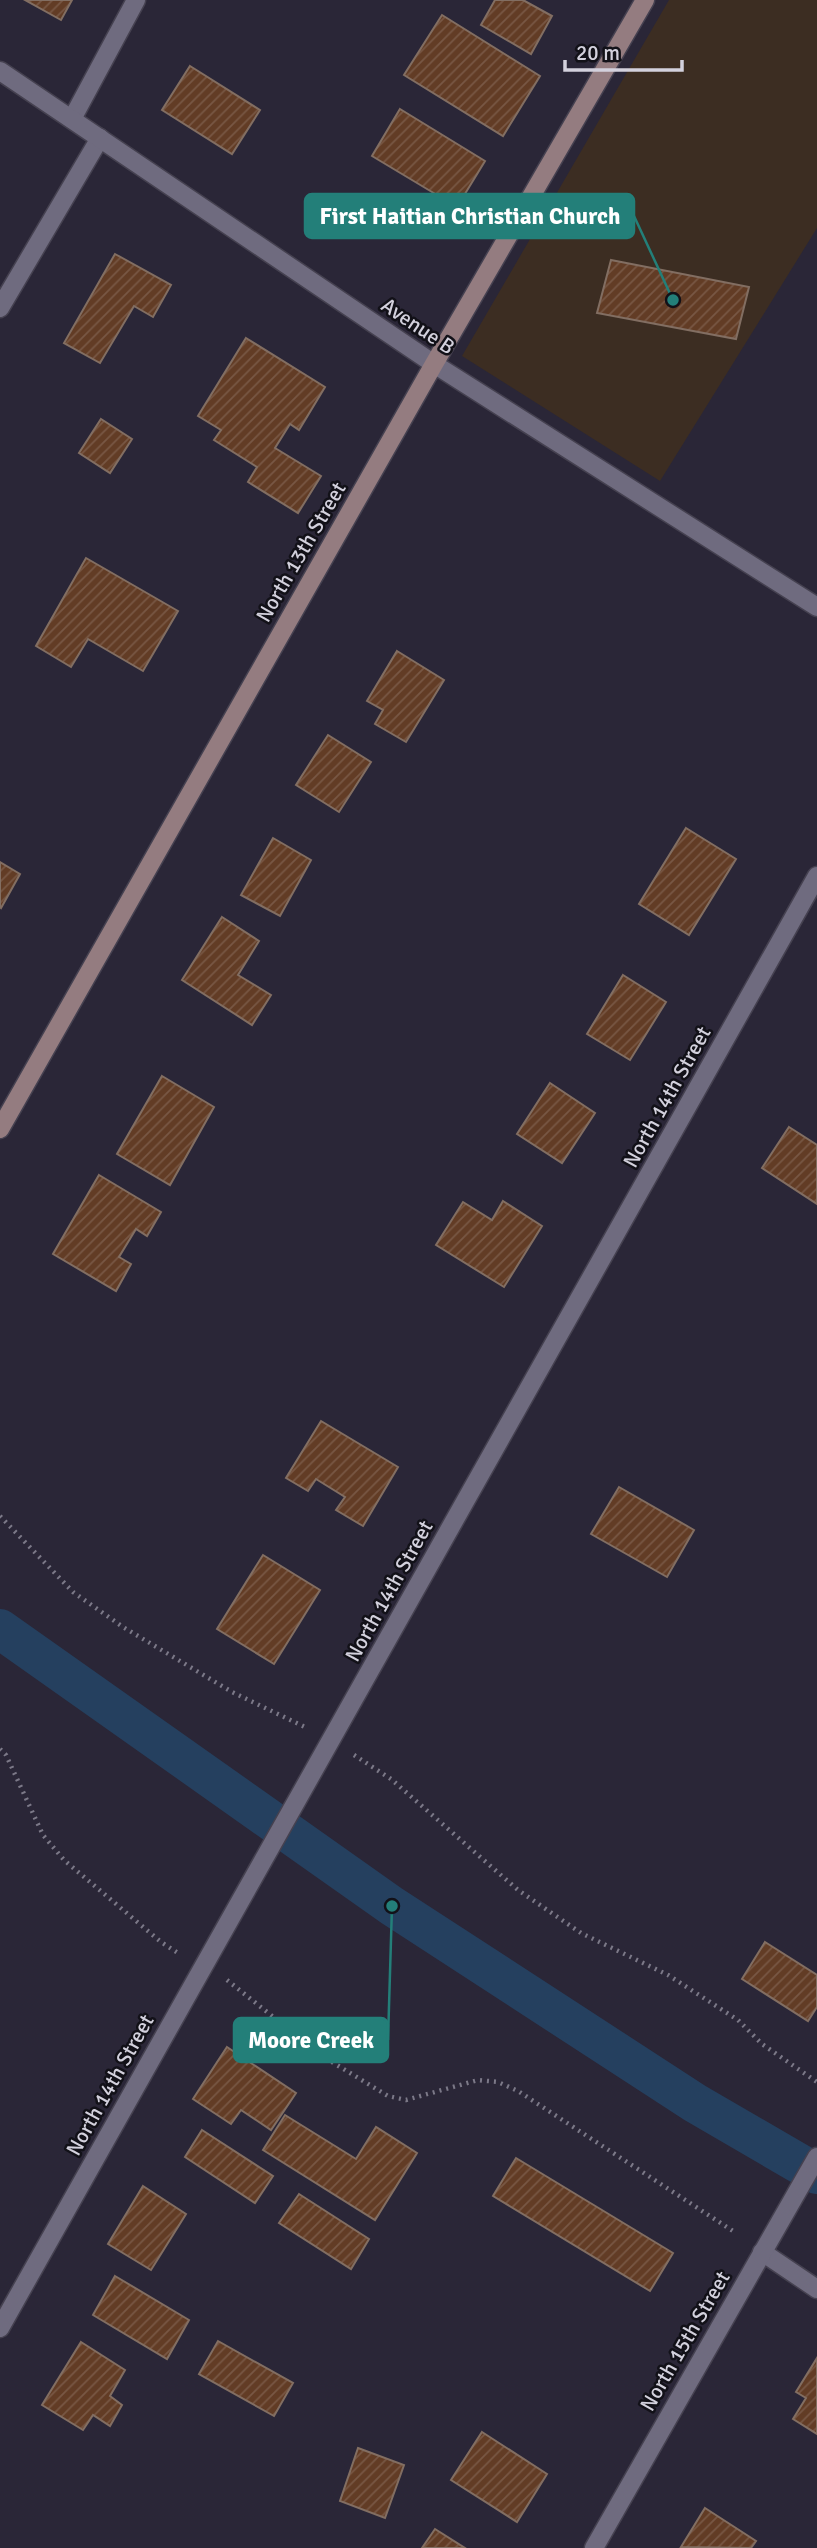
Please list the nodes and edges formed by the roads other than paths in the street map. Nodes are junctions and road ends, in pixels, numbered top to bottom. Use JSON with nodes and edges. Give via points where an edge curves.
{"nodes":[{"id":1,"x":136,"y":0,"type":"edge"},
{"id":2,"x":645,"y":0,"type":"edge"},
{"id":3,"x":0,"y":71,"type":"edge"},
{"id":4,"x":72,"y":119,"type":"junction"},
{"id":5,"x":100,"y":138,"type":"junction"},
{"id":6,"x":0,"y":308,"type":"edge"},
{"id":7,"x":434,"y":364,"type":"junction"},
{"id":8,"x":817,"y":607,"type":"edge"},
{"id":9,"x":817,"y":876,"type":"edge"},
{"id":10,"x":0,"y":1129,"type":"edge"},
{"id":11,"x":817,"y":2157,"type":"edge"},
{"id":12,"x":762,"y":2252,"type":"junction"},
{"id":13,"x":817,"y":2289,"type":"edge"},
{"id":14,"x":0,"y":2328,"type":"edge"},
{"id":15,"x":594,"y":2548,"type":"edge"}],
"edges":[{"from":1,"to":4,"type":"street"},
{"from":2,"to":7,"type":"street","name":"North 13th Street"},
{"from":3,"to":4,"type":"street","name":"Avenue B"},
{"from":4,"to":5,"type":"street","name":"Avenue B"},
{"from":5,"to":6,"type":"street"},
{"from":5,"to":7,"type":"street","name":"Avenue B"},
{"from":7,"to":8,"type":"street","name":"Avenue B"},
{"from":7,"to":10,"type":"street","name":"North 13th Street"},
{"from":9,"to":14,"type":"street","name":"North 14th Street"},
{"from":11,"to":12,"type":"street","name":"North 15th Street"},
{"from":12,"to":13,"type":"street"},
{"from":12,"to":15,"type":"street","name":"North 15th Street"}]}
